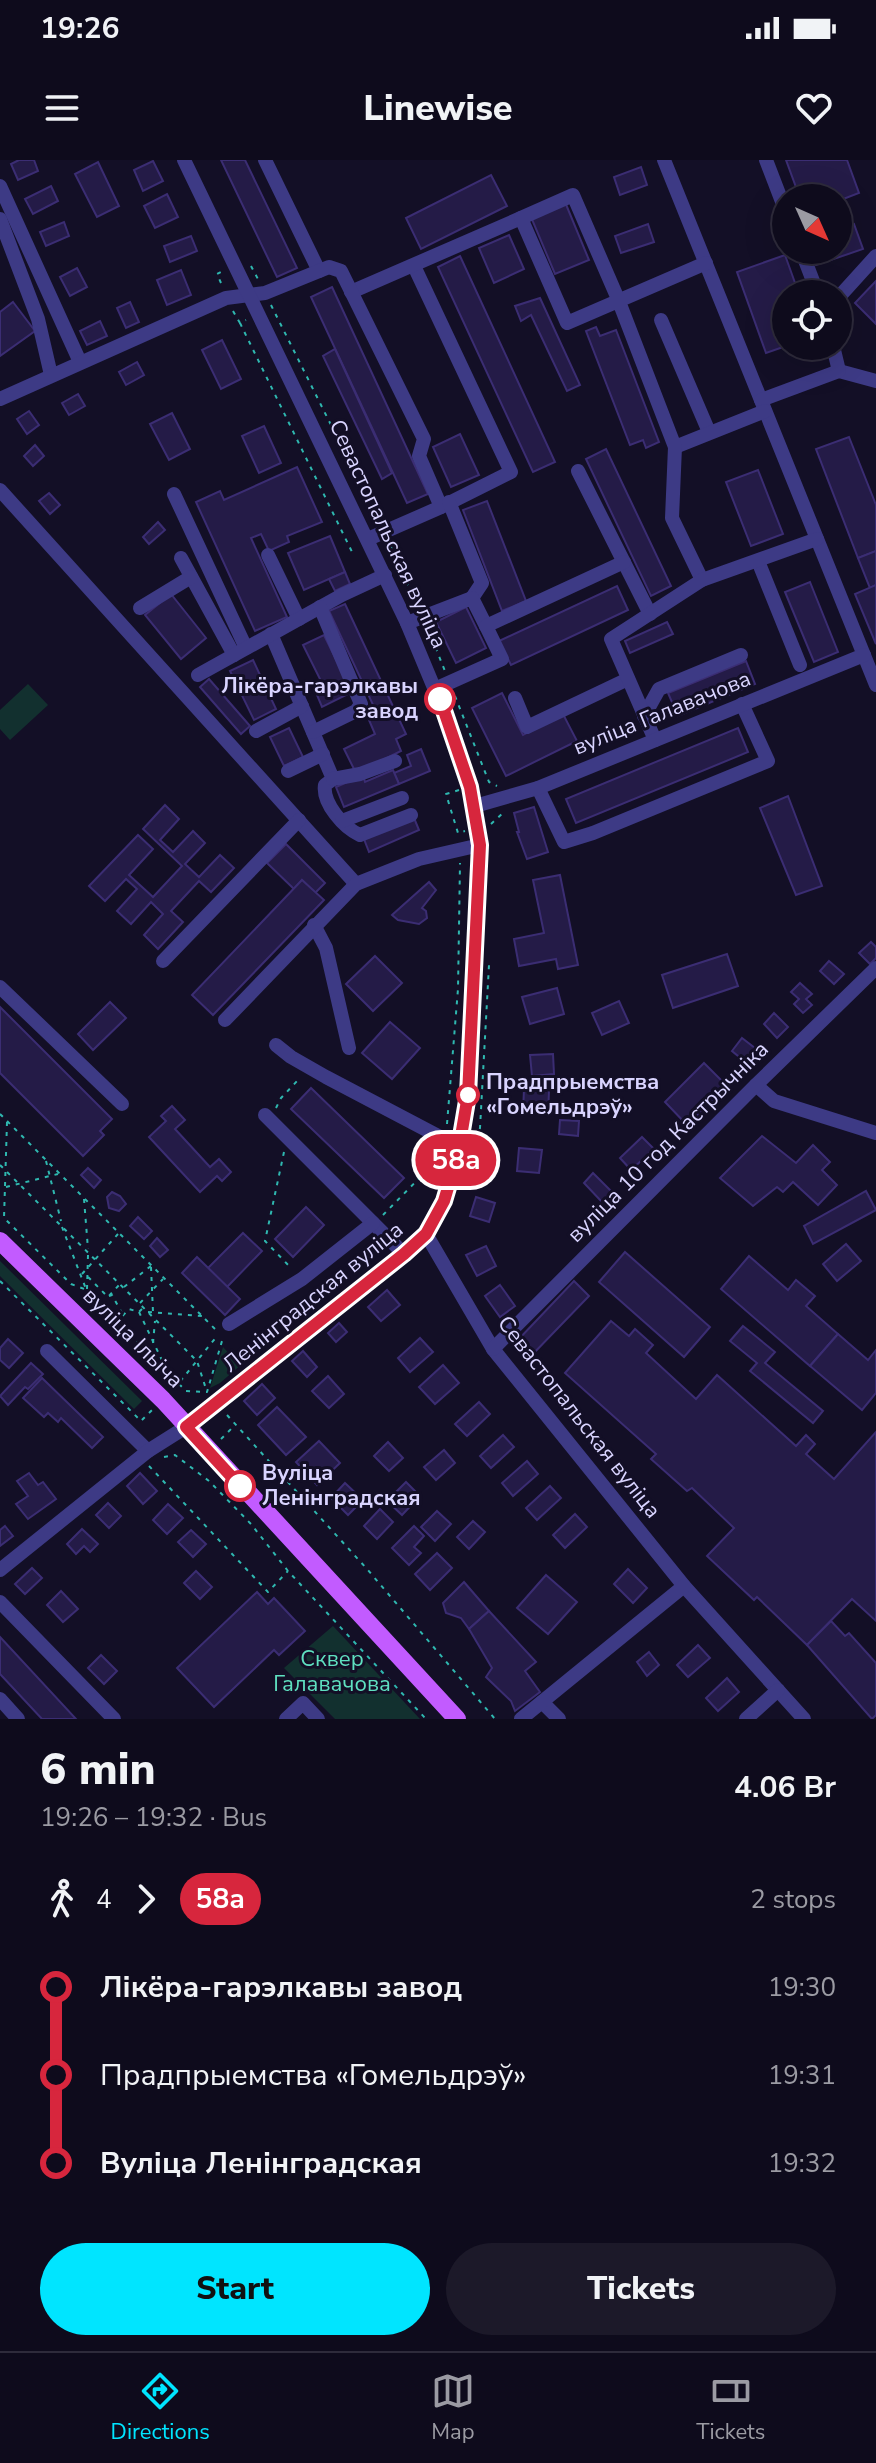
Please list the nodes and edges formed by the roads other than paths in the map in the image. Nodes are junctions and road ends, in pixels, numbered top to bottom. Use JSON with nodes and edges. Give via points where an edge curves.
{"nodes":[{"id":1,"x":184,"y":160,"type":"edge"},
{"id":2,"x":265,"y":160,"type":"edge"},
{"id":3,"x":664,"y":160,"type":"edge"},
{"id":4,"x":766,"y":160,"type":"edge"},
{"id":5,"x":775,"y":184,"type":"edge"},
{"id":6,"x":0,"y":186,"type":"edge"},
{"id":7,"x":521,"y":218,"type":"junction"},
{"id":8,"x":0,"y":219,"type":"edge"},
{"id":9,"x":876,"y":256,"type":"edge"},
{"id":10,"x":706,"y":263,"type":"junction"},
{"id":11,"x":414,"y":266,"type":"junction"},
{"id":12,"x":319,"y":271,"type":"junction"},
{"id":13,"x":852,"y":283,"type":"edge"},
{"id":14,"x":351,"y":292,"type":"junction"},
{"id":15,"x":248,"y":295,"type":"junction"},
{"id":16,"x":618,"y":299,"type":"junction"},
{"id":17,"x":661,"y":320,"type":"dead end"},
{"id":18,"x":836,"y":360,"type":"edge"},
{"id":19,"x":80,"y":362,"type":"junction"},
{"id":20,"x":839,"y":371,"type":"junction"},
{"id":21,"x":51,"y":375,"type":"junction"},
{"id":22,"x":876,"y":381,"type":"edge"},
{"id":23,"x":0,"y":399,"type":"edge"},
{"id":24,"x":763,"y":405,"type":"junction"},
{"id":25,"x":709,"y":432,"type":"junction"},
{"id":26,"x":675,"y":447,"type":"junction"},
{"id":27,"x":578,"y":471,"type":"dead end"},
{"id":28,"x":0,"y":490,"type":"edge"},
{"id":29,"x":174,"y":494,"type":"dead end"},
{"id":30,"x":445,"y":504,"type":"junction"},
{"id":31,"x":368,"y":539,"type":"junction"},
{"id":32,"x":817,"y":539,"type":"junction"},
{"id":33,"x":268,"y":555,"type":"dead end"},
{"id":34,"x":181,"y":558,"type":"dead end"},
{"id":35,"x":758,"y":561,"type":"junction"},
{"id":36,"x":624,"y":562,"type":"junction"},
{"id":37,"x":385,"y":575,"type":"junction"},
{"id":38,"x":191,"y":577,"type":"junction"},
{"id":39,"x":702,"y":580,"type":"junction"},
{"id":40,"x":472,"y":598,"type":"junction"},
{"id":41,"x":320,"y":607,"type":"junction"},
{"id":42,"x":140,"y":608,"type":"dead end"},
{"id":43,"x":650,"y":614,"type":"junction"},
{"id":44,"x":299,"y":619,"type":"junction"},
{"id":45,"x":407,"y":623,"type":"junction"},
{"id":46,"x":486,"y":626,"type":"junction"},
{"id":47,"x":271,"y":634,"type":"junction"},
{"id":48,"x":240,"y":651,"type":"junction"},
{"id":49,"x":741,"y":655,"type":"dead end"},
{"id":50,"x":864,"y":655,"type":"junction"},
{"id":51,"x":800,"y":665,"type":"dead end"},
{"id":52,"x":198,"y":675,"type":"dead end"},
{"id":53,"x":628,"y":679,"type":"junction"},
{"id":54,"x":876,"y":685,"type":"edge"},
{"id":55,"x":435,"y":689,"type":"junction"},
{"id":56,"x":515,"y":698,"type":"dead end"},
{"id":57,"x":742,"y":704,"type":"junction"},
{"id":58,"x":302,"y":706,"type":"junction"},
{"id":59,"x":644,"y":716,"type":"junction"},
{"id":60,"x":256,"y":731,"type":"dead end"},
{"id":61,"x":313,"y":732,"type":"junction"},
{"id":62,"x":655,"y":740,"type":"junction"},
{"id":63,"x":323,"y":754,"type":"junction"},
{"id":64,"x":395,"y":761,"type":"dead end"},
{"id":65,"x":288,"y":771,"type":"dead end"},
{"id":66,"x":333,"y":779,"type":"junction"},
{"id":67,"x":538,"y":788,"type":"junction"},
{"id":68,"x":402,"y":798,"type":"dead end"},
{"id":69,"x":475,"y":806,"type":"junction"},
{"id":70,"x":411,"y":815,"type":"dead end"},
{"id":71,"x":299,"y":820,"type":"junction"},
{"id":72,"x":342,"y":821,"type":"junction"},
{"id":73,"x":480,"y":845,"type":"junction"},
{"id":74,"x":356,"y":884,"type":"junction"},
{"id":75,"x":314,"y":925,"type":"junction"},
{"id":76,"x":163,"y":961,"type":"dead end"},
{"id":77,"x":876,"y":968,"type":"edge"},
{"id":78,"x":0,"y":987,"type":"edge"},
{"id":79,"x":225,"y":1020,"type":"dead end"},
{"id":80,"x":276,"y":1045,"type":"dead end"},
{"id":81,"x":349,"y":1048,"type":"dead end"},
{"id":82,"x":756,"y":1085,"type":"junction"},
{"id":83,"x":122,"y":1104,"type":"dead end"},
{"id":84,"x":269,"y":1120,"type":"road end"},
{"id":85,"x":876,"y":1133,"type":"edge"},
{"id":86,"x":453,"y":1143,"type":"junction"},
{"id":87,"x":373,"y":1223,"type":"junction"},
{"id":88,"x":426,"y":1234,"type":"junction"},
{"id":89,"x":0,"y":1241,"type":"edge"},
{"id":90,"x":404,"y":1254,"type":"junction"},
{"id":91,"x":225,"y":1328,"type":"road end"},
{"id":92,"x":493,"y":1349,"type":"junction"},
{"id":93,"x":47,"y":1351,"type":"dead end"},
{"id":94,"x":186,"y":1427,"type":"junction"},
{"id":95,"x":151,"y":1457,"type":"junction"},
{"id":96,"x":0,"y":1570,"type":"edge"},
{"id":97,"x":684,"y":1586,"type":"junction"},
{"id":98,"x":0,"y":1602,"type":"edge"},
{"id":99,"x":778,"y":1690,"type":"junction"},
{"id":100,"x":0,"y":1699,"type":"edge"},
{"id":101,"x":542,"y":1702,"type":"junction"},
{"id":102,"x":18,"y":1719,"type":"edge"},
{"id":103,"x":114,"y":1719,"type":"edge"},
{"id":104,"x":286,"y":1719,"type":"edge"},
{"id":105,"x":318,"y":1719,"type":"edge"},
{"id":106,"x":457,"y":1719,"type":"edge"},
{"id":107,"x":521,"y":1719,"type":"edge"},
{"id":108,"x":559,"y":1719,"type":"edge"},
{"id":109,"x":746,"y":1719,"type":"edge"},
{"id":110,"x":804,"y":1719,"type":"edge"}],
"edges":[{"from":1,"to":15,"type":"street","name":"Севастопальская вуліца"},
{"from":2,"to":12,"type":"street"},
{"from":3,"to":10,"type":"street"},
{"from":4,"to":5,"type":"street"},
{"from":6,"to":19,"type":"street"},
{"from":7,"to":11,"type":"street"},
{"from":7,"to":16,"type":"street","via":[[573,195]]},
{"from":7,"to":16,"type":"street","via":[[567,323]]},
{"from":8,"to":21,"type":"street","via":[[38,319]]},
{"from":9,"to":13,"type":"street"},
{"from":10,"to":16,"type":"street"},
{"from":10,"to":24,"type":"street"},
{"from":11,"to":14,"type":"street"},
{"from":11,"to":30,"type":"street","via":[[511,472]]},
{"from":12,"to":14,"type":"street","via":[[341,271]]},
{"from":12,"to":15,"type":"street"},
{"from":14,"to":30,"type":"street","via":[[424,439],[419,456]]},
{"from":15,"to":19,"type":"street","via":[[226,298]]},
{"from":15,"to":31,"type":"street","name":"Севастопальская вуліца"},
{"from":16,"to":26,"type":"street"},
{"from":17,"to":25,"type":"street"},
{"from":18,"to":20,"type":"street"},
{"from":19,"to":21,"type":"street"},
{"from":20,"to":22,"type":"street"},
{"from":20,"to":24,"type":"street"},
{"from":21,"to":23,"type":"street"},
{"from":24,"to":25,"type":"street"},
{"from":24,"to":32,"type":"street"},
{"from":25,"to":26,"type":"street"},
{"from":26,"to":39,"type":"street","via":[[672,518]]},
{"from":27,"to":36,"type":"street"},
{"from":28,"to":71,"type":"street"},
{"from":29,"to":48,"type":"street"},
{"from":30,"to":31,"type":"street"},
{"from":30,"to":40,"type":"street","via":[[482,583]]},
{"from":31,"to":37,"type":"street","name":"Севастопальская вуліца"},
{"from":32,"to":35,"type":"street"},
{"from":32,"to":50,"type":"street"},
{"from":33,"to":44,"type":"street"},
{"from":34,"to":38,"type":"street"},
{"from":35,"to":39,"type":"street"},
{"from":35,"to":51,"type":"street"},
{"from":36,"to":43,"type":"street"},
{"from":36,"to":46,"type":"street"},
{"from":37,"to":41,"type":"street"},
{"from":37,"to":45,"type":"street","name":"Севастопальская вуліца"},
{"from":38,"to":42,"type":"street"},
{"from":38,"to":48,"type":"street"},
{"from":39,"to":43,"type":"street"},
{"from":40,"to":45,"type":"street"},
{"from":40,"to":46,"type":"street"},
{"from":41,"to":44,"type":"street"},
{"from":41,"to":61,"type":"street","via":[[361,704]]},
{"from":43,"to":53,"type":"street","via":[[611,639]]},
{"from":44,"to":47,"type":"street"},
{"from":45,"to":55,"type":"street","name":"Севастопальская вуліца"},
{"from":46,"to":55,"type":"street","via":[[502,659]]},
{"from":47,"to":48,"type":"street"},
{"from":47,"to":58,"type":"street"},
{"from":48,"to":52,"type":"street"},
{"from":49,"to":59,"type":"street","via":[[659,689]]},
{"from":50,"to":54,"type":"street"},
{"from":50,"to":57,"type":"street","name":"вуліца Галавачова"},
{"from":53,"to":56,"type":"street","via":[[527,727]]},
{"from":53,"to":59,"type":"street"},
{"from":55,"to":69,"type":"street","name":"Севастопальская вуліца"},
{"from":57,"to":62,"type":"street","name":"вуліца Галавачова"},
{"from":57,"to":67,"type":"street","via":[[768,761],[564,842]]},
{"from":58,"to":60,"type":"street"},
{"from":58,"to":61,"type":"street"},
{"from":59,"to":62,"type":"street"},
{"from":61,"to":63,"type":"street"},
{"from":62,"to":67,"type":"street","name":"вуліца Галавачова"},
{"from":63,"to":65,"type":"street"},
{"from":63,"to":66,"type":"street"},
{"from":64,"to":66,"type":"street"},
{"from":66,"to":72,"type":"street","via":[[324,792]]},
{"from":67,"to":69,"type":"street","name":"вуліца Галавачова"},
{"from":68,"to":72,"type":"street"},
{"from":69,"to":73,"type":"street","name":"Севастопальская вуліца"},
{"from":70,"to":72,"type":"street","via":[[360,835]]},
{"from":71,"to":74,"type":"street"},
{"from":71,"to":76,"type":"street"},
{"from":73,"to":74,"type":"street","via":[[419,859]]},
{"from":73,"to":86,"type":"street","name":"Севастопальская вуліца","via":[[468,1095]]},
{"from":74,"to":75,"type":"street"},
{"from":75,"to":79,"type":"street"},
{"from":75,"to":81,"type":"street","via":[[326,948]]},
{"from":77,"to":82,"type":"street","name":"вуліца 10 год Кастрычніка"},
{"from":78,"to":83,"type":"street"},
{"from":80,"to":86,"type":"street"},
{"from":82,"to":85,"type":"street","via":[[774,1101]]},
{"from":82,"to":92,"type":"street","name":"вуліца 10 год Кастрычніка"},
{"from":84,"to":87,"type":"street"},
{"from":86,"to":88,"type":"street","name":"Севастопальская вуліца","via":[[444,1201]]},
{"from":87,"to":90,"type":"street"},
{"from":87,"to":91,"type":"street","via":[[302,1279]]},
{"from":88,"to":90,"type":"street","name":"Ленінградская вуліца"},
{"from":88,"to":92,"type":"street","name":"Севастопальская вуліца"},
{"from":89,"to":94,"type":"main road","name":"вуліца Ільіча"},
{"from":90,"to":94,"type":"street","name":"Ленінградская вуліца"},
{"from":92,"to":97,"type":"street","name":"Севастопальская вуліца"},
{"from":93,"to":95,"type":"street"},
{"from":94,"to":95,"type":"street","name":"Ленінградская вуліца"},
{"from":94,"to":106,"type":"main road","name":"вуліца Ільіча"},
{"from":95,"to":96,"type":"street","name":"Ленінградская вуліца"},
{"from":97,"to":99,"type":"street","name":"Севастопальская вуліца"},
{"from":97,"to":101,"type":"street"},
{"from":98,"to":103,"type":"street"},
{"from":99,"to":109,"type":"street"},
{"from":99,"to":110,"type":"street","name":"Севастопальская вуліца"},
{"from":100,"to":102,"type":"street"},
{"from":101,"to":107,"type":"street"},
{"from":101,"to":108,"type":"street"},
{"from":104,"to":105,"type":"street","via":[[303,1703]]}]}
